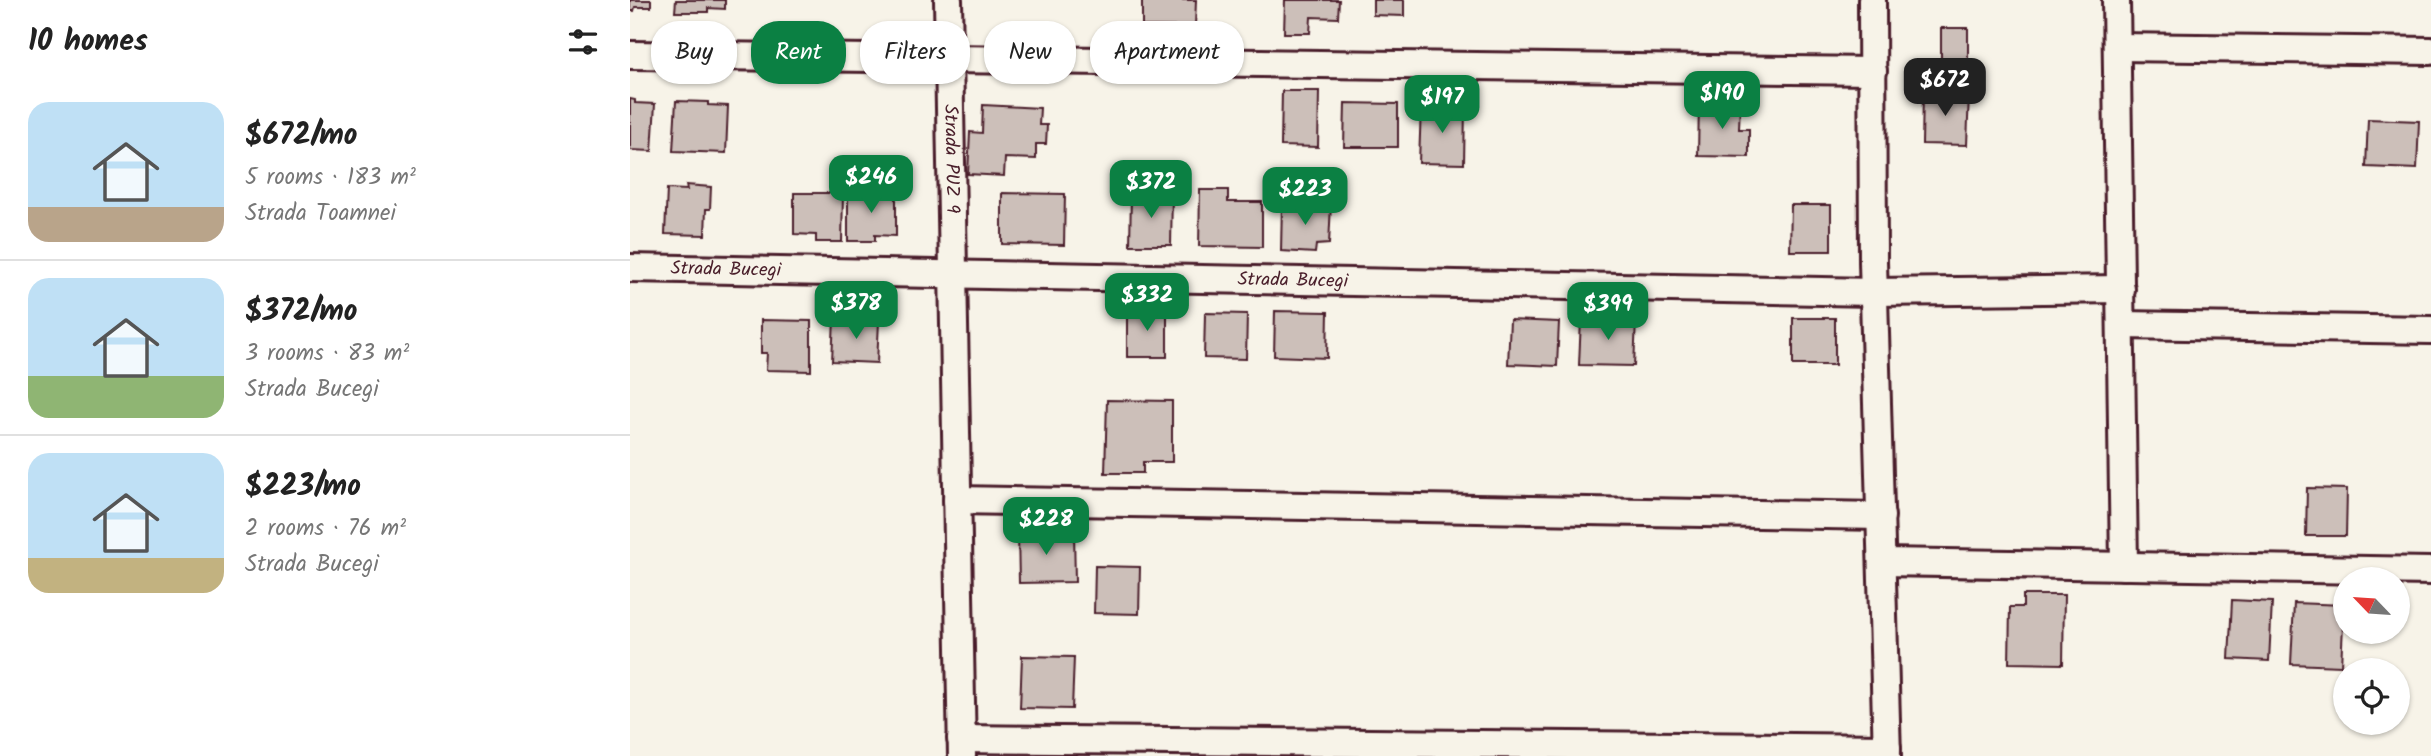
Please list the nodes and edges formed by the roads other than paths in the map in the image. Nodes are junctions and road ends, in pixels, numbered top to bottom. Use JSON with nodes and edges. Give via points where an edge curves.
{"nodes":[{"id":1,"x":948,"y":0,"type":"edge"},
{"id":2,"x":1872,"y":0,"type":"edge"},
{"id":3,"x":2116,"y":0,"type":"edge"},
{"id":4,"x":948,"y":21,"type":"edge"},
{"id":5,"x":2118,"y":47,"type":"junction"},
{"id":6,"x":2431,"y":51,"type":"edge"},
{"id":7,"x":630,"y":55,"type":"edge"},
{"id":8,"x":860,"y":57,"type":"edge"},
{"id":9,"x":970,"y":58,"type":"edge"},
{"id":10,"x":1873,"y":71,"type":"junction"},
{"id":11,"x":949,"y":84,"type":"edge"},
{"id":12,"x":630,"y":268,"type":"edge"},
{"id":13,"x":953,"y":275,"type":"junction"},
{"id":14,"x":2121,"y":289,"type":"junction"},
{"id":15,"x":1874,"y":292,"type":"junction"},
{"id":16,"x":2121,"y":325,"type":"junction"},
{"id":17,"x":2431,"y":330,"type":"edge"},
{"id":18,"x":957,"y":500,"type":"junction"},
{"id":19,"x":1881,"y":516,"type":"junction"},
{"id":20,"x":1882,"y":562,"type":"junction"},
{"id":21,"x":2124,"y":566,"type":"junction"},
{"id":22,"x":2431,"y":571,"type":"edge"},
{"id":23,"x":962,"y":748,"type":"edge"},
{"id":24,"x":1887,"y":752,"type":"edge"}],
"edges":[{"from":1,"to":4,"type":"street","name":"Strada PUZ 9"},
{"from":2,"to":10,"type":"street"},
{"from":3,"to":5,"type":"street"},
{"from":5,"to":6,"type":"street"},
{"from":5,"to":14,"type":"street"},
{"from":7,"to":8,"type":"street"},
{"from":9,"to":10,"type":"street"},
{"from":10,"to":15,"type":"street"},
{"from":11,"to":13,"type":"street","name":"Strada PUZ 9"},
{"from":12,"to":13,"type":"street","name":"Strada Bucegi"},
{"from":13,"to":15,"type":"street","name":"Strada Bucegi"},
{"from":13,"to":18,"type":"street","name":"Strada PUZ 9"},
{"from":14,"to":15,"type":"street","name":"Strada Bucegi"},
{"from":14,"to":16,"type":"street"},
{"from":15,"to":19,"type":"street"},
{"from":16,"to":17,"type":"street"},
{"from":16,"to":21,"type":"street"},
{"from":18,"to":19,"type":"street"},
{"from":18,"to":23,"type":"street","name":"Strada PUZ 9"},
{"from":19,"to":20,"type":"street"},
{"from":20,"to":21,"type":"street"},
{"from":20,"to":24,"type":"street"},
{"from":21,"to":22,"type":"street"},
{"from":23,"to":24,"type":"street"}]}
